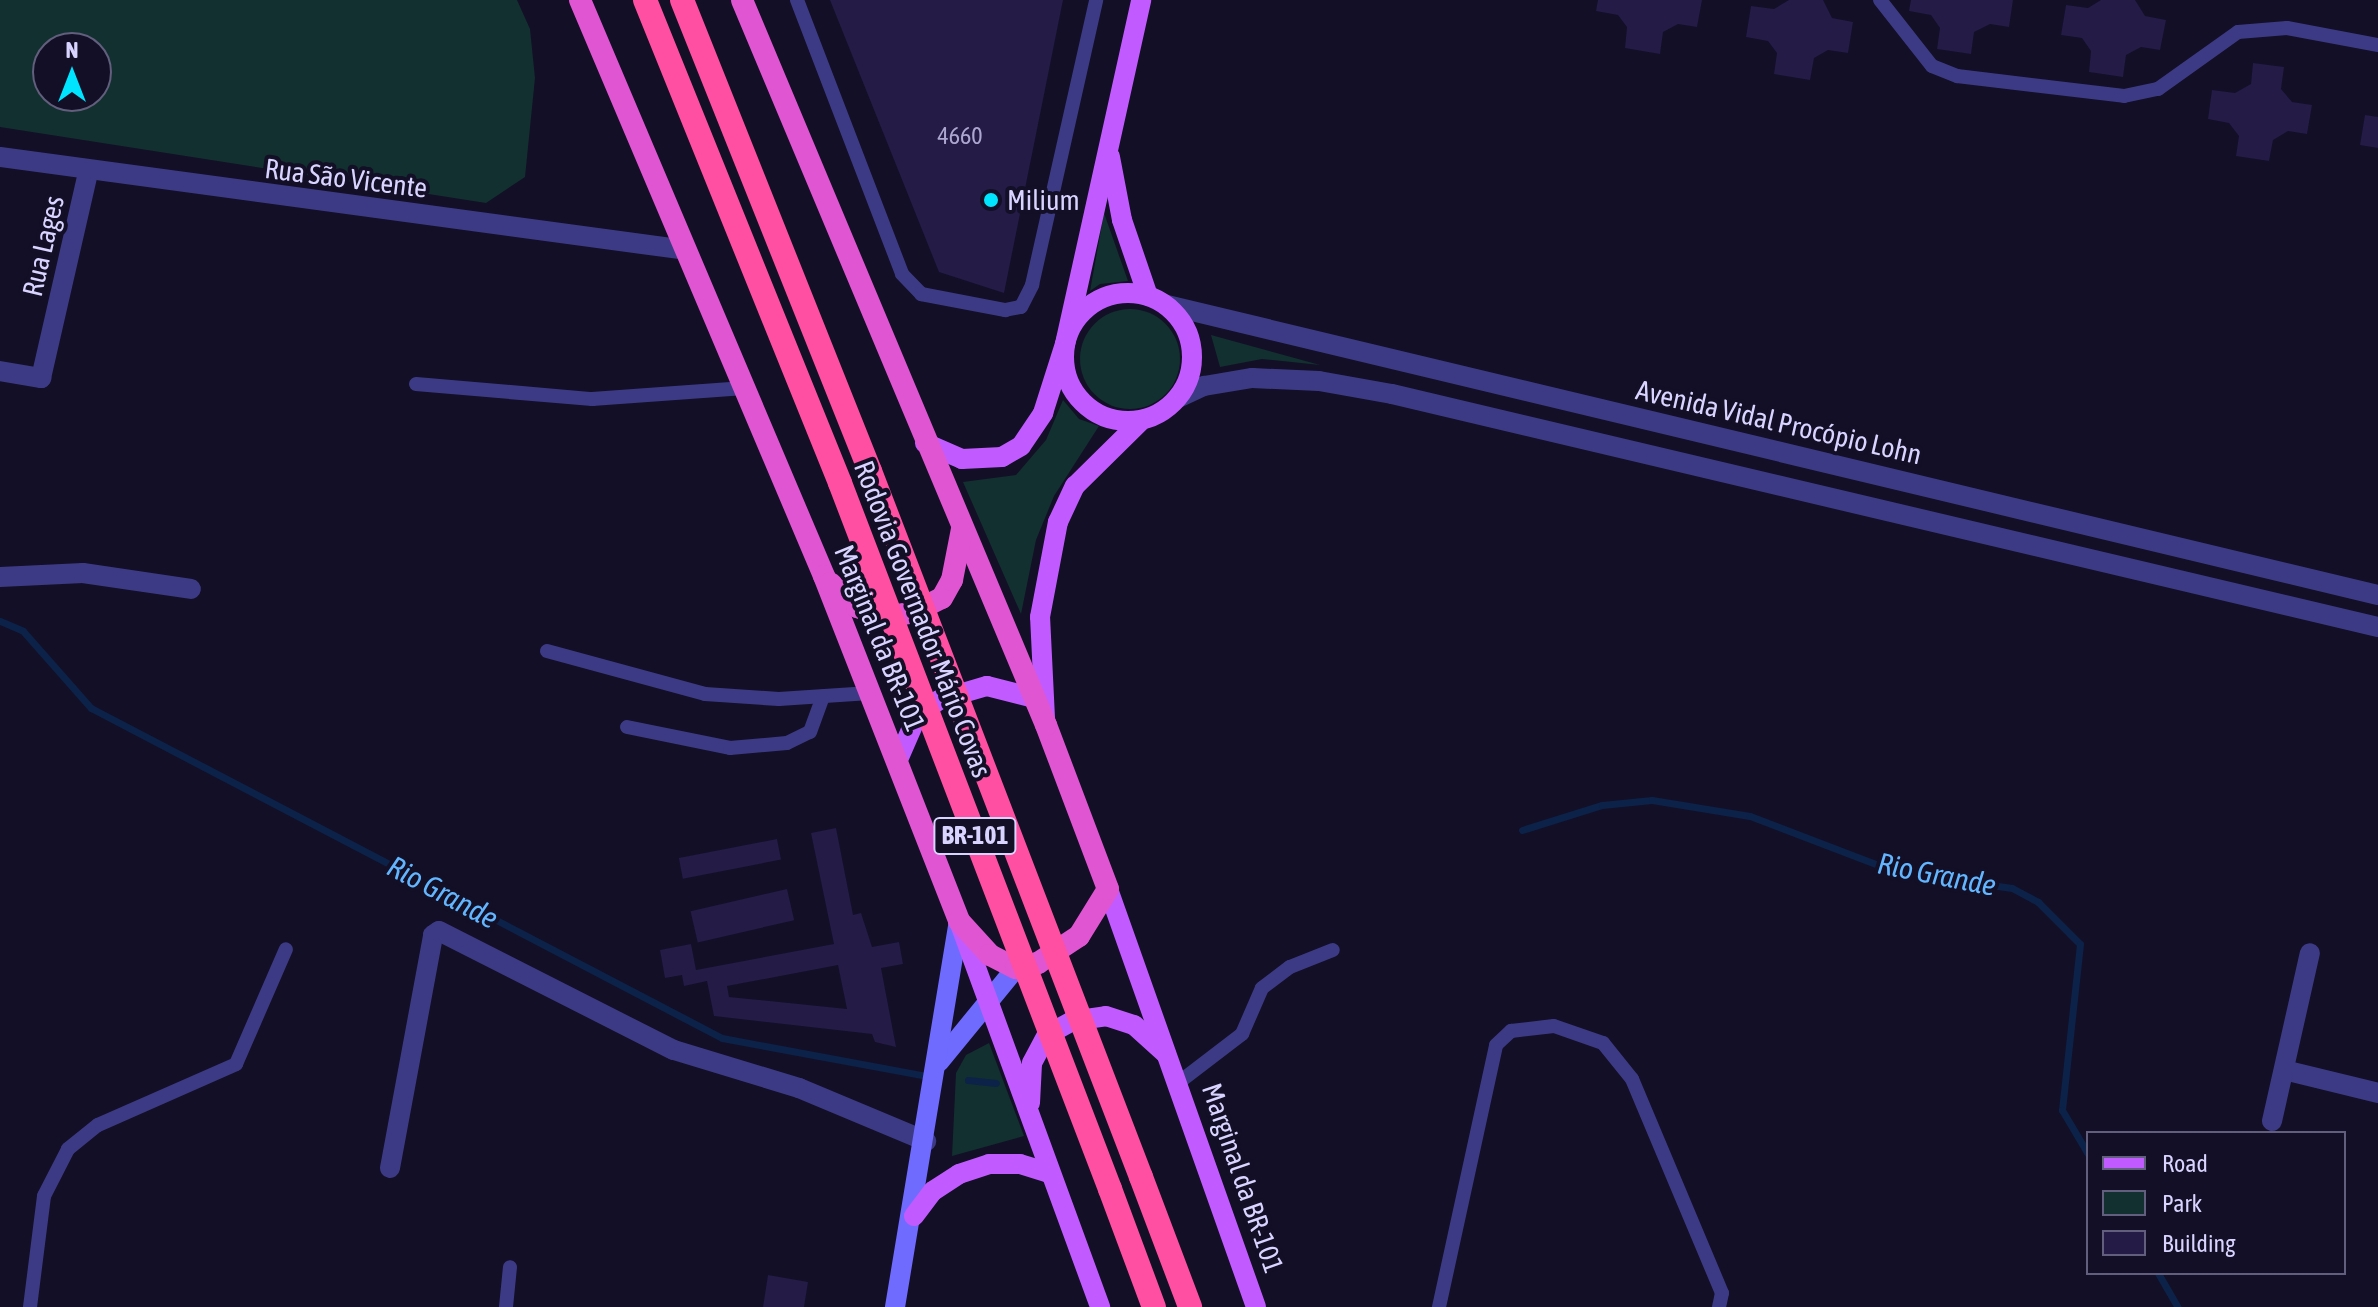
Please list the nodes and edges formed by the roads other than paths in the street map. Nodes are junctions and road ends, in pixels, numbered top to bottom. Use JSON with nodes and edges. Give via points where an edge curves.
{"nodes":[{"id":1,"x":580,"y":0,"type":"edge"},
{"id":2,"x":645,"y":0,"type":"edge"},
{"id":3,"x":682,"y":0,"type":"edge"},
{"id":4,"x":742,"y":0,"type":"edge"},
{"id":5,"x":797,"y":0,"type":"edge"},
{"id":6,"x":1096,"y":0,"type":"edge"},
{"id":7,"x":1141,"y":0,"type":"edge"},
{"id":8,"x":1880,"y":0,"type":"edge"},
{"id":9,"x":2378,"y":45,"type":"edge"},
{"id":10,"x":1108,"y":145,"type":"junction"},
{"id":11,"x":0,"y":157,"type":"edge"},
{"id":12,"x":88,"y":172,"type":"junction"},
{"id":13,"x":686,"y":250,"type":"junction"},
{"id":14,"x":1148,"y":296,"type":"junction"},
{"id":15,"x":1167,"y":305,"type":"junction"},
{"id":16,"x":1065,"y":344,"type":"junction"},
{"id":17,"x":0,"y":371,"type":"edge"},
{"id":18,"x":416,"y":384,"type":"dead end"},
{"id":19,"x":745,"y":388,"type":"junction"},
{"id":20,"x":1178,"y":398,"type":"junction"},
{"id":21,"x":1142,"y":420,"type":"junction"},
{"id":22,"x":925,"y":443,"type":"junction"},
{"id":23,"x":962,"y":529,"type":"junction"},
{"id":24,"x":824,"y":576,"type":"junction"},
{"id":25,"x":0,"y":577,"type":"edge"},
{"id":26,"x":2349,"y":588,"type":"junction"},
{"id":27,"x":191,"y":589,"type":"dead end"},
{"id":28,"x":2378,"y":595,"type":"edge"},
{"id":29,"x":2341,"y":619,"type":"junction"},
{"id":30,"x":2378,"y":627,"type":"edge"},
{"id":31,"x":547,"y":651,"type":"dead end"},
{"id":32,"x":870,"y":693,"type":"junction"},
{"id":33,"x":823,"y":696,"type":"junction"},
{"id":34,"x":1034,"y":698,"type":"junction"},
{"id":35,"x":1046,"y":725,"type":"junction"},
{"id":36,"x":627,"y":727,"type":"dead end"},
{"id":37,"x":897,"y":762,"type":"junction"},
{"id":38,"x":1108,"y":889,"type":"junction"},
{"id":39,"x":959,"y":921,"type":"junction"},
{"id":40,"x":286,"y":949,"type":"dead end"},
{"id":41,"x":1333,"y":950,"type":"dead end"},
{"id":42,"x":2310,"y":953,"type":"dead end"},
{"id":43,"x":1016,"y":968,"type":"junction"},
{"id":44,"x":989,"y":1004,"type":"junction"},
{"id":45,"x":1169,"y":1057,"type":"junction"},
{"id":46,"x":937,"y":1065,"type":"junction"},
{"id":47,"x":2284,"y":1070,"type":"junction"},
{"id":48,"x":1178,"y":1083,"type":"junction"},
{"id":49,"x":2378,"y":1093,"type":"edge"},
{"id":50,"x":2272,"y":1121,"type":"dead end"},
{"id":51,"x":1032,"y":1122,"type":"junction"},
{"id":52,"x":926,"y":1141,"type":"junction"},
{"id":53,"x":390,"y":1168,"type":"dead end"},
{"id":54,"x":1050,"y":1173,"type":"junction"},
{"id":55,"x":914,"y":1216,"type":"junction"},
{"id":56,"x":510,"y":1267,"type":"dead end"},
{"id":57,"x":30,"y":1307,"type":"edge"},
{"id":58,"x":506,"y":1307,"type":"edge"},
{"id":59,"x":895,"y":1307,"type":"edge"},
{"id":60,"x":1100,"y":1307,"type":"edge"},
{"id":61,"x":1154,"y":1307,"type":"edge"},
{"id":62,"x":1190,"y":1307,"type":"edge"},
{"id":63,"x":1256,"y":1307,"type":"edge"},
{"id":64,"x":1439,"y":1307,"type":"edge"},
{"id":65,"x":1719,"y":1307,"type":"edge"}],
"edges":[{"from":1,"to":13,"type":"highway","name":"Marginal da BR-101"},
{"from":2,"to":61,"type":"highway","name":"Rodovia Governador Mário Covas","number":"BR-101","bridge":true,"via":[[840,483]]},
{"from":3,"to":62,"type":"highway","name":"Rodovia Governador Mário Covas","number":"BR-101","bridge":true,"via":[[870,471]]},
{"from":4,"to":22,"type":"highway","name":"Marginal da BR-101"},
{"from":5,"to":6,"type":"lane","via":[[902,274],[921,294],[1005,310],[1021,307],[1032,285]]},
{"from":7,"to":10,"type":"main road"},
{"from":8,"to":9,"type":"lane","via":[[1932,66],[1957,76],[2124,96],[2158,89],[2238,32],[2287,28]]},
{"from":10,"to":14,"type":"main road","via":[[1122,220]]},
{"from":10,"to":16,"type":"main road"},
{"from":11,"to":12,"type":"street","name":"Rua São Vicente"},
{"from":12,"to":13,"type":"street","name":"Rua São Vicente"},
{"from":12,"to":17,"type":"street","name":"Rua Lages","via":[[41,378]]},
{"from":13,"to":19,"type":"highway","name":"Marginal da BR-101"},
{"from":14,"to":15,"type":"main road"},
{"from":14,"to":16,"type":"main road","via":[[1126,292],[1086,307]]},
{"from":15,"to":20,"type":"main road","via":[[1190,339],[1191,370]]},
{"from":15,"to":26,"type":"street","name":"Avenida Vidal Procópio Lohn"},
{"from":16,"to":21,"type":"main road","via":[[1067,376],[1082,403],[1121,421]]},
{"from":16,"to":22,"type":"main road","via":[[1043,413],[1021,446],[984,460],[962,459]]},
{"from":18,"to":19,"type":"lane","via":[[592,399]]},
{"from":19,"to":24,"type":"highway","name":"Marginal da BR-101"},
{"from":20,"to":21,"type":"main road"},
{"from":20,"to":29,"type":"street","via":[[1204,386],[1252,378],[1319,381],[1392,394]]},
{"from":21,"to":35,"type":"main road","via":[[1075,486],[1058,522],[1040,617]]},
{"from":22,"to":23,"type":"highway","name":"Marginal da BR-101"},
{"from":23,"to":24,"type":"highway","via":[[952,580],[942,598],[914,612],[884,617],[857,607]]},
{"from":23,"to":34,"type":"highway","name":"Marginal da BR-101"},
{"from":24,"to":32,"type":"highway","name":"Marginal da BR-101"},
{"from":25,"to":27,"type":"street","via":[[83,573]]},
{"from":26,"to":28,"type":"street","name":"Avenida Vidal Procópio Lohn"},
{"from":26,"to":29,"type":"street"},
{"from":29,"to":30,"type":"street"},
{"from":31,"to":33,"type":"lane","via":[[705,694]]},
{"from":32,"to":33,"type":"lane"},
{"from":32,"to":37,"type":"highway","name":"Marginal da BR-101"},
{"from":33,"to":36,"type":"lane","via":[[810,732],[787,743],[730,748]]},
{"from":34,"to":35,"type":"highway","name":"Marginal da BR-101"},
{"from":34,"to":37,"type":"main road","via":[[987,686],[939,700],[917,716]]},
{"from":35,"to":38,"type":"highway","name":"Marginal da BR-101"},
{"from":37,"to":39,"type":"highway","name":"Marginal da BR-101"},
{"from":38,"to":43,"type":"highway","via":[[1079,936],[1057,954]]},
{"from":38,"to":45,"type":"main road","name":"Marginal da BR-101"},
{"from":39,"to":43,"type":"highway","via":[[990,955]]},
{"from":39,"to":44,"type":"main road","name":"Marginal da BR-101"},
{"from":39,"to":46,"type":"main road"},
{"from":40,"to":57,"type":"lane","via":[[236,1064],[98,1125],[68,1149],[44,1196]]},
{"from":41,"to":48,"type":"lane","via":[[1290,967],[1262,988],[1242,1034]]},
{"from":42,"to":47,"type":"street"},
{"from":43,"to":44,"type":"main road"},
{"from":44,"to":46,"type":"main road"},
{"from":44,"to":51,"type":"main road","name":"Marginal da BR-101"},
{"from":45,"to":48,"type":"main road","name":"Marginal da BR-101"},
{"from":45,"to":51,"type":"main road","via":[[1134,1025],[1106,1016],[1072,1021],[1047,1035],[1032,1063]]},
{"from":46,"to":52,"type":"main road"},
{"from":47,"to":49,"type":"street"},
{"from":47,"to":50,"type":"street"},
{"from":48,"to":63,"type":"main road","name":"Marginal da BR-101"},
{"from":51,"to":54,"type":"main road","name":"Marginal da BR-101"},
{"from":52,"to":53,"type":"street","via":[[799,1088],[674,1050],[439,931],[433,935]]},
{"from":52,"to":55,"type":"main road"},
{"from":54,"to":55,"type":"main road","via":[[1020,1164],[989,1164],[946,1183]]},
{"from":54,"to":60,"type":"main road","name":"Marginal da BR-101"},
{"from":55,"to":59,"type":"main road"},
{"from":56,"to":58,"type":"lane"},
{"from":64,"to":65,"type":"lane","via":[[1496,1045],[1511,1031],[1554,1026],[1603,1043],[1632,1079],[1722,1293]]}]}
